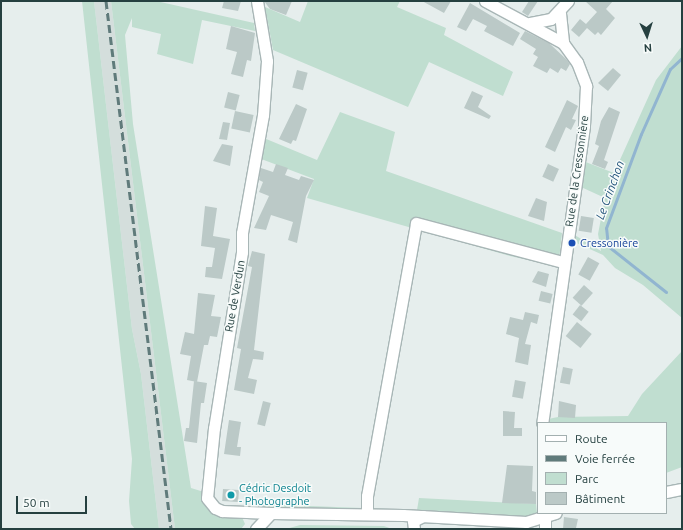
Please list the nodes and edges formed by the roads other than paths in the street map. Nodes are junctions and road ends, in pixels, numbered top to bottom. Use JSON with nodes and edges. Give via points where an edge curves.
{"nodes":[{"id":1,"x":257,"y":1,"type":"edge"},
{"id":2,"x":485,"y":1,"type":"edge"},
{"id":3,"x":568,"y":1,"type":"edge"},
{"id":4,"x":560,"y":13,"type":"junction"},
{"id":5,"x":530,"y":23,"type":"junction"},
{"id":6,"x":563,"y":43,"type":"junction"},
{"id":7,"x":563,"y":262,"type":"junction"},
{"id":8,"x":542,"y":422,"type":"edge"},
{"id":9,"x":682,"y":490,"type":"edge"},
{"id":10,"x":667,"y":492,"type":"edge"},
{"id":11,"x":271,"y":513,"type":"junction"},
{"id":12,"x":371,"y":515,"type":"junction"},
{"id":13,"x":545,"y":515,"type":"edge"},
{"id":14,"x":416,"y":522,"type":"edge"},
{"id":15,"x":256,"y":529,"type":"edge"},
{"id":16,"x":545,"y":529,"type":"edge"}],
"edges":[{"from":1,"to":11,"type":"street","name":"Rue de Verdun","via":[[266,62],[263,115],[244,221],[242,252],[214,428],[207,498],[222,512]]},
{"from":2,"to":5,"type":"street"},
{"from":3,"to":4,"type":"street"},
{"from":4,"to":5,"type":"street","via":[[544,21]]},
{"from":4,"to":6,"type":"street"},
{"from":5,"to":6,"type":"street"},
{"from":6,"to":7,"type":"street","name":"Rue de la Cressonnière","via":[[583,76],[588,100]]},
{"from":7,"to":8,"type":"street","name":"Rue de la Cressonnière"},
{"from":7,"to":12,"type":"street","via":[[416,223],[367,496]]},
{"from":9,"to":10,"type":"street"},
{"from":11,"to":12,"type":"street"},
{"from":11,"to":15,"type":"street"},
{"from":12,"to":14,"type":"street"},
{"from":13,"to":14,"type":"street","via":[[526,522],[437,518]]},
{"from":13,"to":16,"type":"street"}]}
